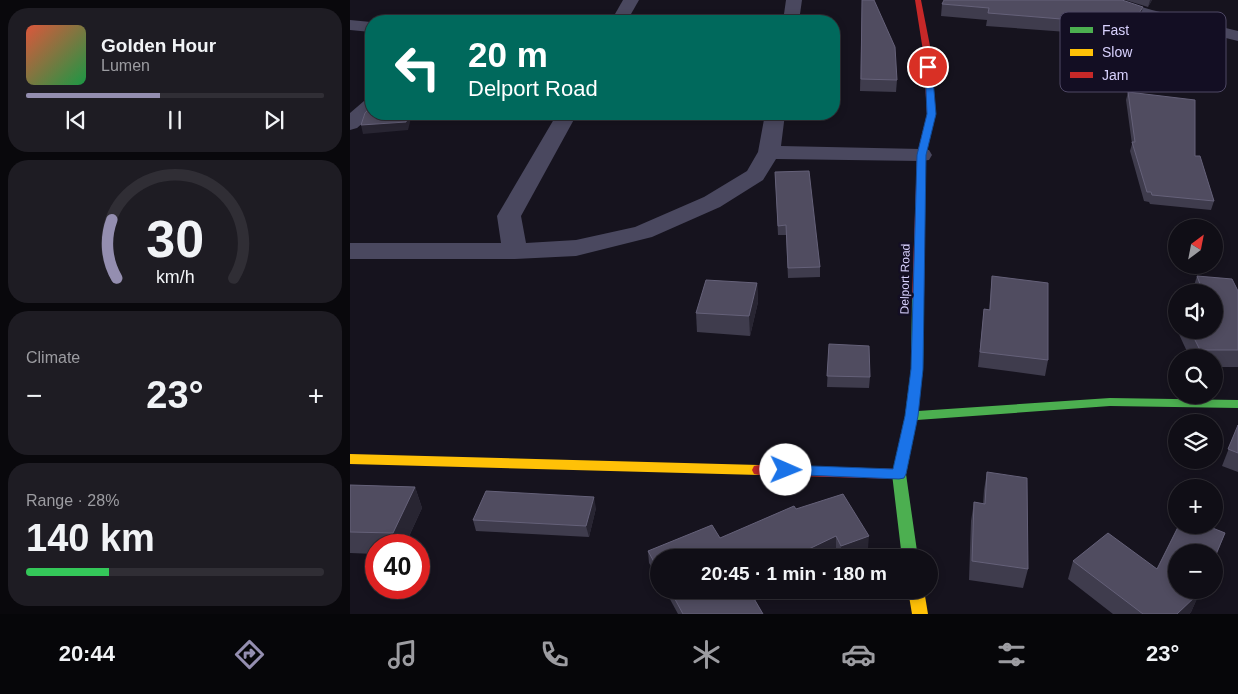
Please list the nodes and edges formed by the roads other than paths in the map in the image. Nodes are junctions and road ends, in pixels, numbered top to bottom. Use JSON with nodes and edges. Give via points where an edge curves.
{"nodes":[{"id":1,"x":631,"y":0,"type":"edge"},
{"id":2,"x":794,"y":0,"type":"edge"},
{"id":3,"x":918,"y":0,"type":"edge"},
{"id":4,"x":1102,"y":0,"type":"edge"},
{"id":5,"x":1141,"y":12,"type":"edge"},
{"id":6,"x":622,"y":15,"type":"edge"},
{"id":7,"x":792,"y":15,"type":"edge"},
{"id":8,"x":350,"y":25,"type":"edge"},
{"id":9,"x":365,"y":26,"type":"edge"},
{"id":10,"x":365,"y":110,"type":"edge"},
{"id":11,"x":564,"y":120,"type":"edge"},
{"id":12,"x":774,"y":120,"type":"edge"},
{"id":13,"x":350,"y":124,"type":"edge"},
{"id":14,"x":769,"y":152,"type":"junction"},
{"id":15,"x":921,"y":155,"type":"junction"},
{"id":16,"x":350,"y":251,"type":"edge"},
{"id":17,"x":515,"y":251,"type":"junction"},
{"id":18,"x":1238,"y":404,"type":"edge"},
{"id":19,"x":911,"y":416,"type":"junction"},
{"id":20,"x":350,"y":460,"type":"edge"},
{"id":21,"x":899,"y":474,"type":"junction"},
{"id":22,"x":909,"y":549,"type":"edge"},
{"id":23,"x":918,"y":599,"type":"edge"},
{"id":24,"x":920,"y":614,"type":"edge"}],
"edges":[{"from":1,"to":6,"type":"street"},
{"from":2,"to":7,"type":"street"},
{"from":3,"to":15,"type":"street","name":"Delport Road","via":[[927,51],[931,114]]},
{"from":4,"to":5,"type":"street"},
{"from":8,"to":9,"type":"street"},
{"from":10,"to":13,"type":"street"},
{"from":11,"to":17,"type":"street","via":[[509,216]]},
{"from":12,"to":14,"type":"street"},
{"from":14,"to":15,"type":"street"},
{"from":14,"to":17,"type":"street","via":[[755,175],[712,202],[643,232],[576,248]]},
{"from":15,"to":19,"type":"street","name":"Delport Road","via":[[917,369]]},
{"from":16,"to":17,"type":"street"},
{"from":18,"to":19,"type":"street","via":[[1110,402]]},
{"from":19,"to":21,"type":"street","name":"Delport Road"},
{"from":20,"to":21,"type":"street"},
{"from":21,"to":22,"type":"street","name":"Delport Road"},
{"from":23,"to":24,"type":"street"}]}
